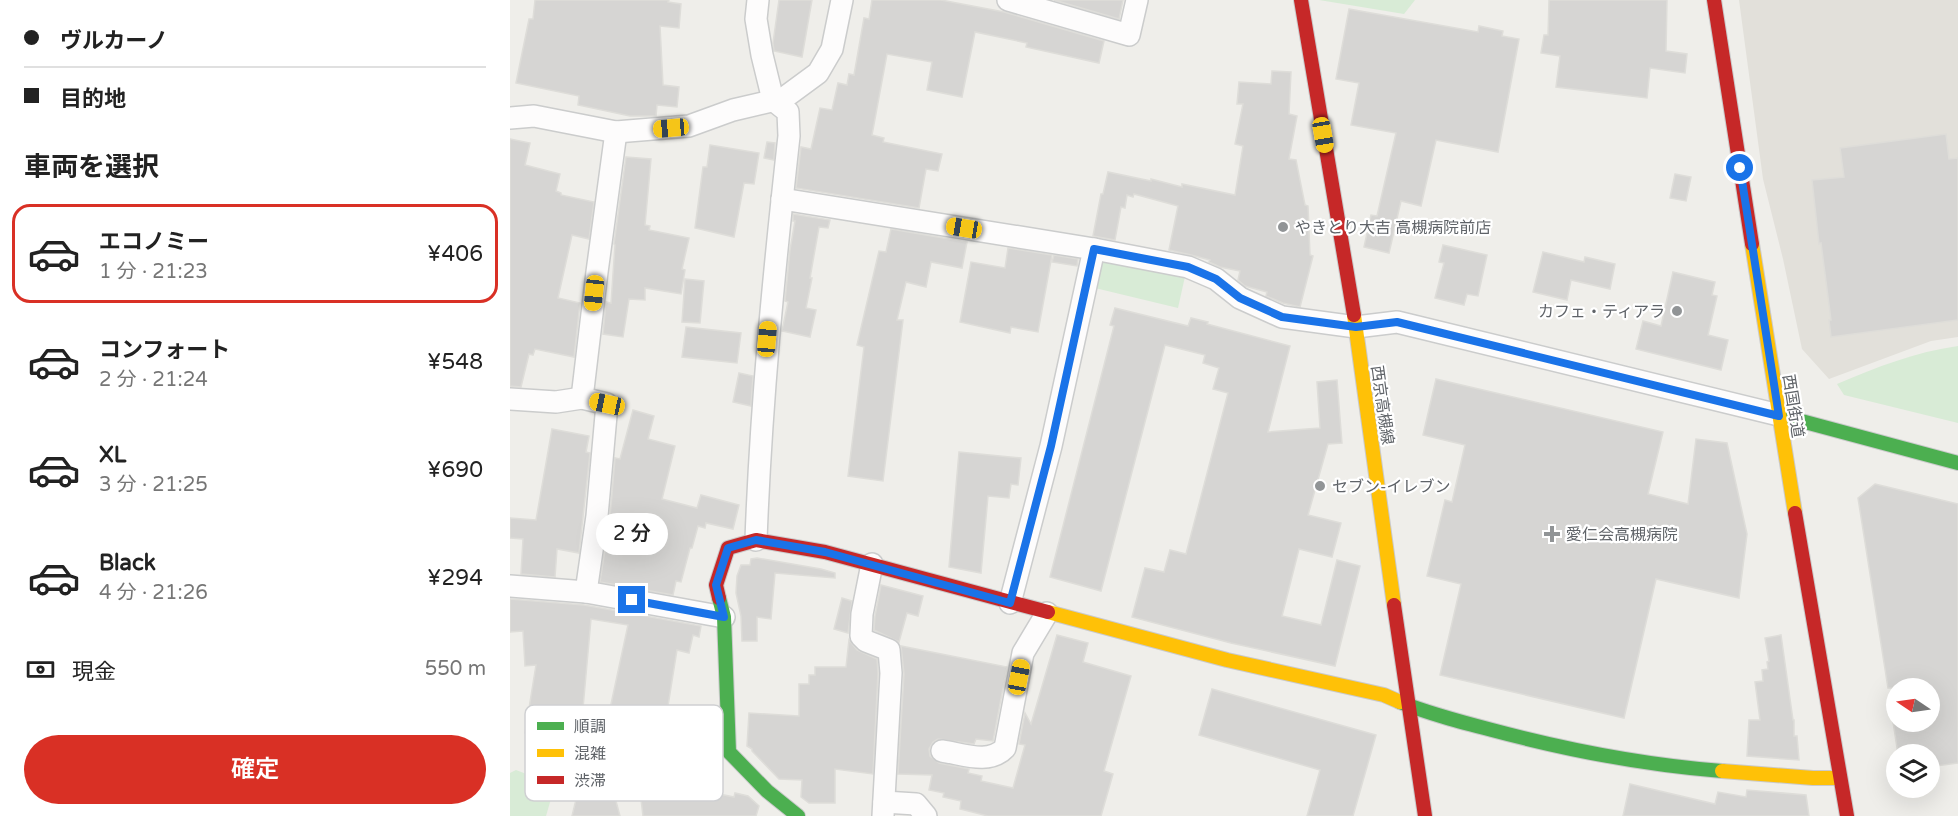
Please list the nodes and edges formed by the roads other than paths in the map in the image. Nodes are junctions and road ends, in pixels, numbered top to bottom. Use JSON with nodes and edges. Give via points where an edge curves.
{"nodes":[{"id":1,"x":758,"y":0,"type":"edge"},
{"id":2,"x":842,"y":0,"type":"edge"},
{"id":3,"x":1008,"y":0,"type":"edge"},
{"id":4,"x":1137,"y":0,"type":"edge"},
{"id":5,"x":1301,"y":0,"type":"edge"},
{"id":6,"x":1714,"y":0,"type":"edge"},
{"id":7,"x":773,"y":100,"type":"junction"},
{"id":8,"x":510,"y":118,"type":"edge"},
{"id":9,"x":616,"y":132,"type":"junction"},
{"id":10,"x":782,"y":199,"type":"junction"},
{"id":11,"x":1094,"y":249,"type":"junction"},
{"id":12,"x":1356,"y":327,"type":"junction"},
{"id":13,"x":582,"y":398,"type":"junction"},
{"id":14,"x":510,"y":399,"type":"edge"},
{"id":15,"x":1779,"y":416,"type":"junction"},
{"id":16,"x":1958,"y":463,"type":"edge"},
{"id":17,"x":756,"y":540,"type":"junction"},
{"id":18,"x":872,"y":564,"type":"junction"},
{"id":19,"x":510,"y":586,"type":"edge"},
{"id":20,"x":586,"y":592,"type":"junction"},
{"id":21,"x":1010,"y":603,"type":"junction"},
{"id":22,"x":1047,"y":613,"type":"junction"},
{"id":23,"x":724,"y":617,"type":"junction"},
{"id":24,"x":1407,"y":705,"type":"junction"},
{"id":25,"x":942,"y":751,"type":"dead end"},
{"id":26,"x":1839,"y":778,"type":"junction"},
{"id":27,"x":884,"y":809,"type":"edge"},
{"id":28,"x":798,"y":816,"type":"edge"},
{"id":29,"x":926,"y":816,"type":"edge"},
{"id":30,"x":1425,"y":816,"type":"edge"},
{"id":31,"x":1847,"y":816,"type":"edge"}],
"edges":[{"from":1,"to":7,"type":"street","via":[[756,19]]},
{"from":2,"to":7,"type":"street","via":[[832,49],[818,73],[784,98]]},
{"from":3,"to":4,"type":"street","via":[[1129,35]]},
{"from":5,"to":12,"type":"street","name":"西京高槻線"},
{"from":6,"to":15,"type":"street","name":"西国街道"},
{"from":7,"to":9,"type":"street","via":[[689,126]]},
{"from":7,"to":10,"type":"street","via":[[788,112]]},
{"from":8,"to":9,"type":"street","via":[[534,116]]},
{"from":9,"to":13,"type":"street"},
{"from":10,"to":11,"type":"street"},
{"from":10,"to":17,"type":"street","via":[[767,339]]},
{"from":11,"to":12,"type":"street","via":[[1188,267],[1282,317]]},
{"from":11,"to":21,"type":"street","via":[[1051,446]]},
{"from":12,"to":15,"type":"street","via":[[1397,322]]},
{"from":12,"to":24,"type":"street","name":"西京高槻線"},
{"from":13,"to":14,"type":"street","via":[[556,402]]},
{"from":13,"to":20,"type":"street","via":[[607,404]]},
{"from":15,"to":16,"type":"street"},
{"from":15,"to":26,"type":"street","name":"西国街道"},
{"from":17,"to":18,"type":"street"},
{"from":17,"to":23,"type":"street","via":[[728,548],[716,585]]},
{"from":18,"to":21,"type":"street"},
{"from":18,"to":27,"type":"street","via":[[861,636],[889,650]]},
{"from":19,"to":20,"type":"street"},
{"from":20,"to":23,"type":"street"},
{"from":21,"to":22,"type":"street"},
{"from":22,"to":24,"type":"street","via":[[1227,660],[1384,695]]},
{"from":22,"to":25,"type":"street","via":[[1023,654],[1005,747],[988,758]]},
{"from":23,"to":28,"type":"street","via":[[729,753]]},
{"from":24,"to":26,"type":"street","via":[[1488,730],[1603,756],[1743,773]]},
{"from":24,"to":30,"type":"street","name":"西京高槻線"},
{"from":26,"to":31,"type":"street","name":"西国街道"},
{"from":27,"to":29,"type":"street","via":[[916,804]]}]}
